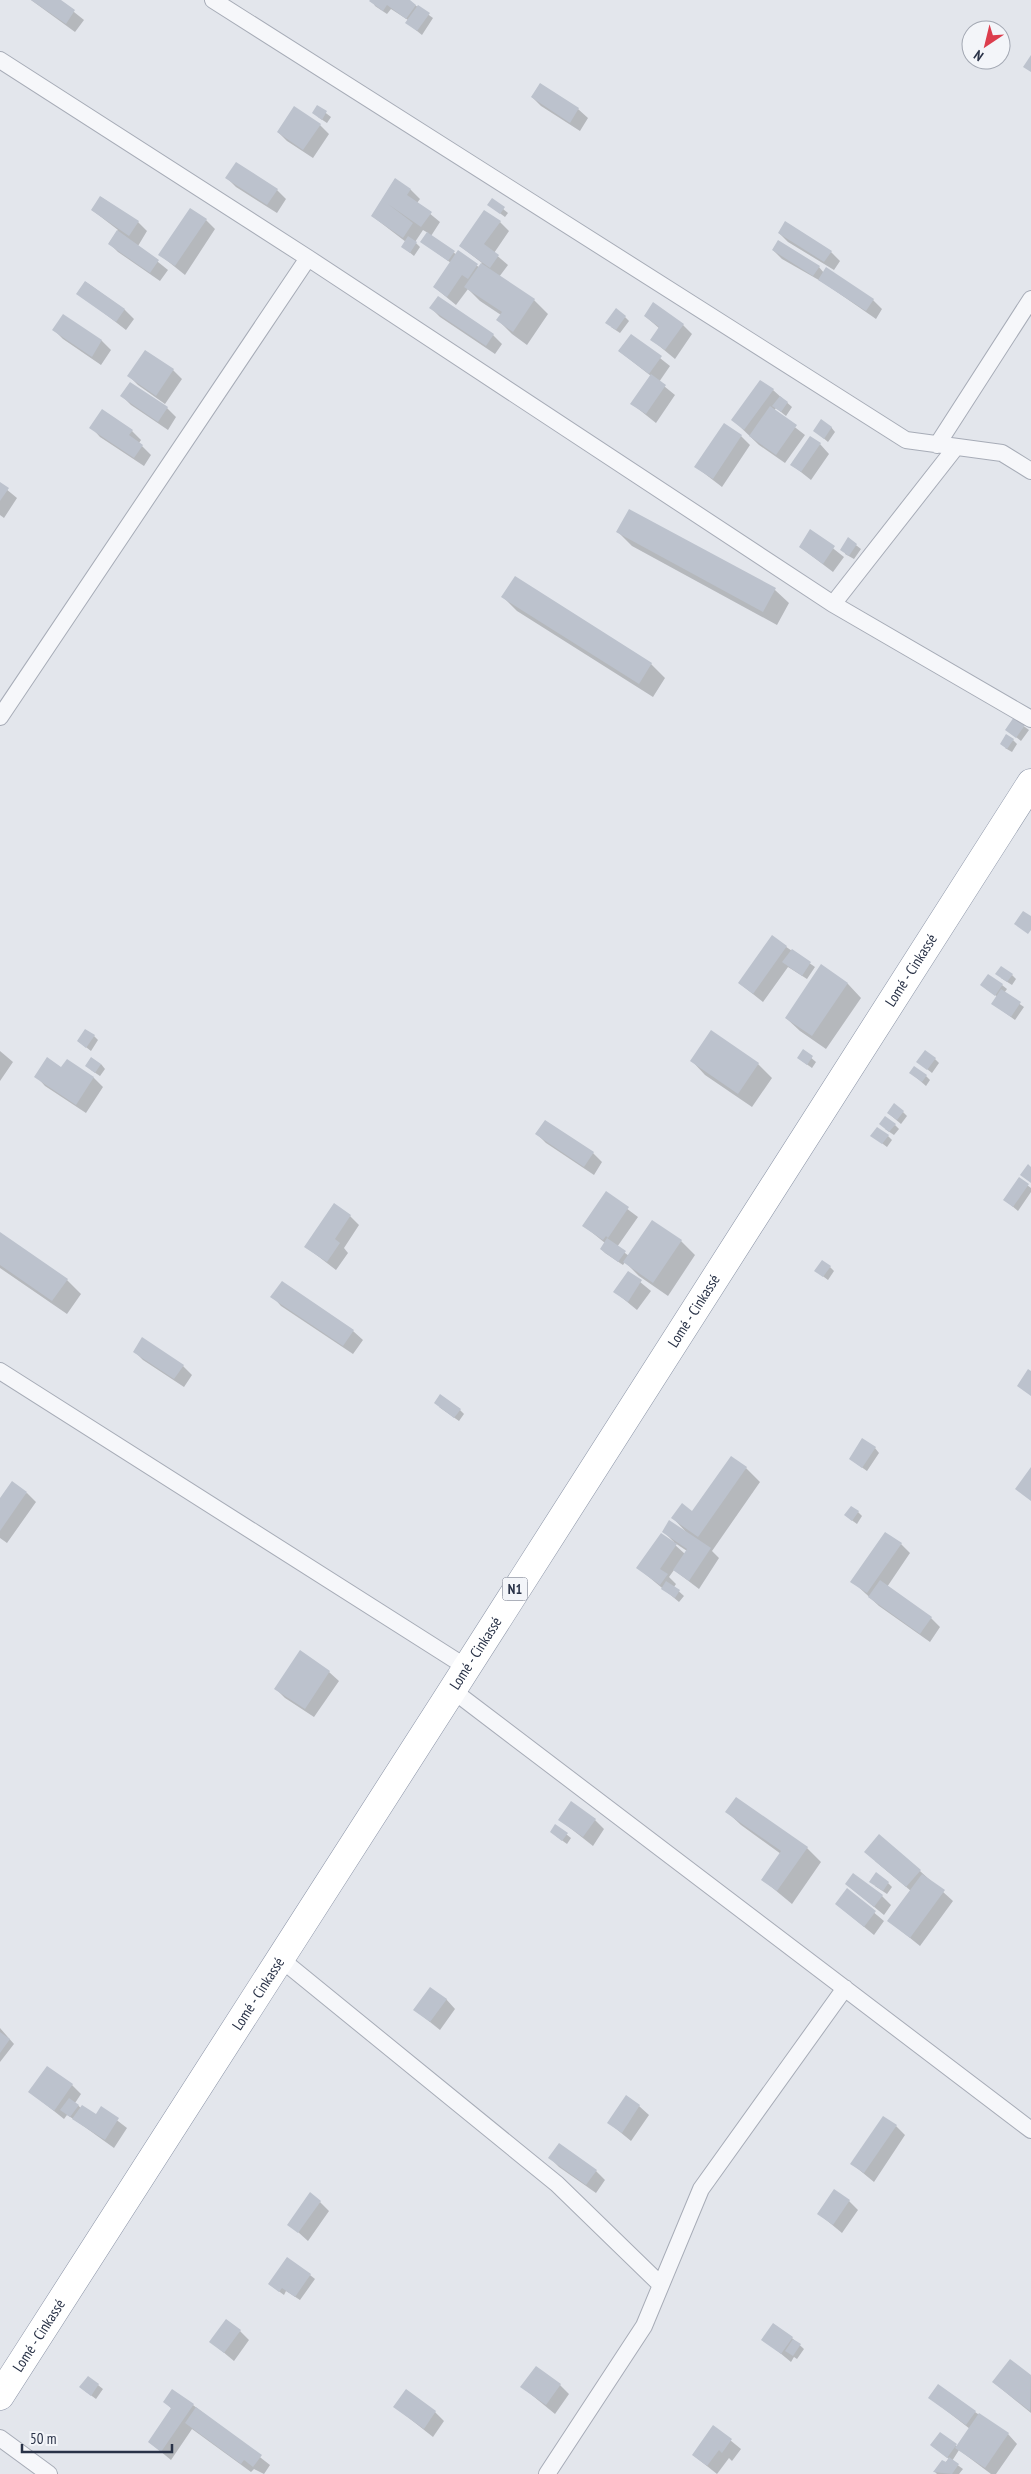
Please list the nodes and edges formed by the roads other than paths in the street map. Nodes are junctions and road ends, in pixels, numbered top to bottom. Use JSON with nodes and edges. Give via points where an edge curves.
{"nodes":[{"id":1,"x":213,"y":0,"type":"edge"},
{"id":2,"x":0,"y":60,"type":"edge"},
{"id":3,"x":308,"y":258,"type":"junction"},
{"id":4,"x":1031,"y":299,"type":"edge"},
{"id":5,"x":937,"y":445,"type":"junction"},
{"id":6,"x":956,"y":447,"type":"junction"},
{"id":7,"x":1031,"y":471,"type":"edge"},
{"id":8,"x":833,"y":604,"type":"junction"},
{"id":9,"x":0,"y":717,"type":"edge"},
{"id":10,"x":1031,"y":719,"type":"edge"},
{"id":11,"x":1031,"y":783,"type":"edge"},
{"id":12,"x":0,"y":1371,"type":"edge"},
{"id":13,"x":458,"y":1678,"type":"junction"},
{"id":14,"x":282,"y":1960,"type":"junction"},
{"id":15,"x":845,"y":1988,"type":"junction"},
{"id":16,"x":1031,"y":2130,"type":"edge"},
{"id":17,"x":661,"y":2285,"type":"junction"},
{"id":18,"x":0,"y":2396,"type":"edge"},
{"id":19,"x":0,"y":2438,"type":"edge"},
{"id":20,"x":49,"y":2474,"type":"edge"},
{"id":21,"x":548,"y":2474,"type":"edge"}],
"edges":[{"from":1,"to":5,"type":"street","via":[[906,440]]},
{"from":2,"to":3,"type":"street"},
{"from":3,"to":8,"type":"street"},
{"from":3,"to":9,"type":"street"},
{"from":4,"to":5,"type":"street"},
{"from":5,"to":6,"type":"street"},
{"from":6,"to":7,"type":"street","via":[[1002,453]]},
{"from":6,"to":8,"type":"street"},
{"from":8,"to":10,"type":"street"},
{"from":11,"to":13,"type":"highway","name":"Lomé - Cinkassé","number":"N1"},
{"from":12,"to":13,"type":"street"},
{"from":13,"to":14,"type":"highway","name":"Lomé - Cinkassé","number":"N1"},
{"from":13,"to":15,"type":"street"},
{"from":14,"to":17,"type":"street","via":[[558,2184]]},
{"from":14,"to":18,"type":"highway","name":"Lomé - Cinkassé","number":"N1"},
{"from":15,"to":16,"type":"street"},
{"from":15,"to":17,"type":"street","via":[[700,2189]]},
{"from":17,"to":21,"type":"street","via":[[644,2326]]},
{"from":19,"to":20,"type":"street"}]}
